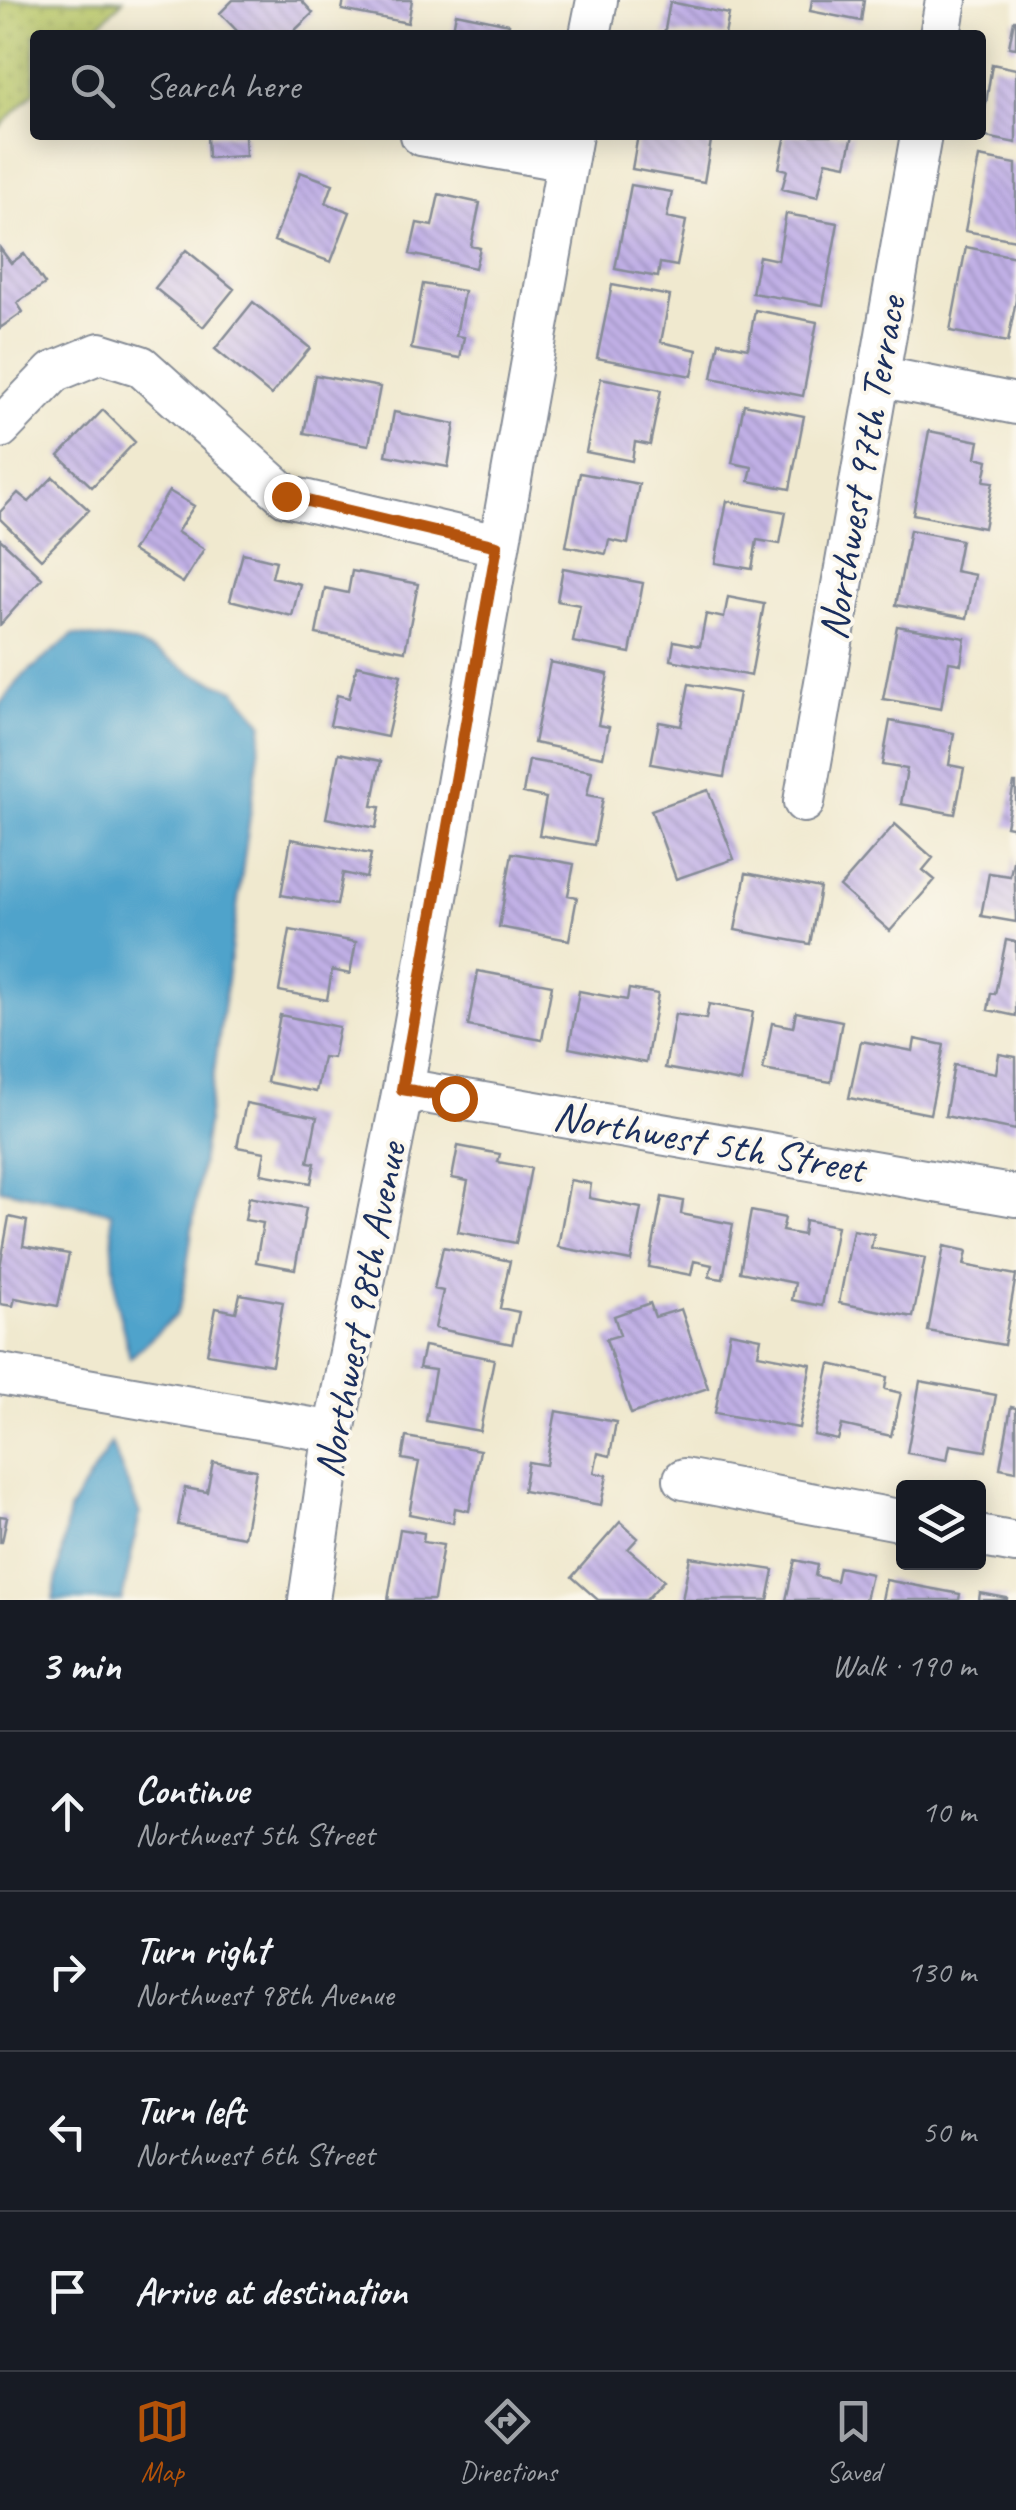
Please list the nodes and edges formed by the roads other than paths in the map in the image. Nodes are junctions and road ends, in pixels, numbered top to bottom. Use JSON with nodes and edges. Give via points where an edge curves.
{"nodes":[{"id":1,"x":597,"y":0,"type":"edge"},
{"id":2,"x":946,"y":0,"type":"edge"},
{"id":3,"x":591,"y":30,"type":"edge"},
{"id":4,"x":941,"y":30,"type":"edge"},
{"id":5,"x":478,"y":140,"type":"edge"},
{"id":6,"x":921,"y":140,"type":"edge"},
{"id":7,"x":569,"y":148,"type":"edge"},
{"id":8,"x":878,"y":376,"type":"junction"},
{"id":9,"x":1016,"y":404,"type":"edge"},
{"id":10,"x":0,"y":428,"type":"edge"},
{"id":11,"x":497,"y":546,"type":"junction"},
{"id":12,"x":804,"y":802,"type":"dead end"},
{"id":13,"x":402,"y":1089,"type":"junction"},
{"id":14,"x":1016,"y":1196,"type":"edge"},
{"id":15,"x":0,"y":1374,"type":"edge"},
{"id":16,"x":334,"y":1432,"type":"junction"},
{"id":17,"x":684,"y":1478,"type":"dead end"},
{"id":18,"x":896,"y":1519,"type":"edge"},
{"id":19,"x":986,"y":1537,"type":"edge"},
{"id":20,"x":1016,"y":1543,"type":"edge"},
{"id":21,"x":309,"y":1600,"type":"edge"}],
"edges":[{"from":1,"to":3,"type":"street"},
{"from":2,"to":4,"type":"street"},
{"from":5,"to":7,"type":"street"},
{"from":6,"to":8,"type":"street","name":"Northwest 97th Terrace"},
{"from":7,"to":11,"type":"street","name":"Northwest 98th Avenue"},
{"from":8,"to":9,"type":"street"},
{"from":8,"to":12,"type":"street","name":"Northwest 97th Terrace"},
{"from":10,"to":11,"type":"street","via":[[54,372],[100,353],[141,366],[286,496]]},
{"from":11,"to":13,"type":"street","name":"Northwest 98th Avenue"},
{"from":13,"to":14,"type":"street","name":"Northwest 5th Street"},
{"from":13,"to":16,"type":"street","name":"Northwest 98th Avenue"},
{"from":15,"to":16,"type":"street"},
{"from":16,"to":21,"type":"street","name":"Northwest 98th Avenue"},
{"from":17,"to":18,"type":"street"},
{"from":19,"to":20,"type":"street"}]}
